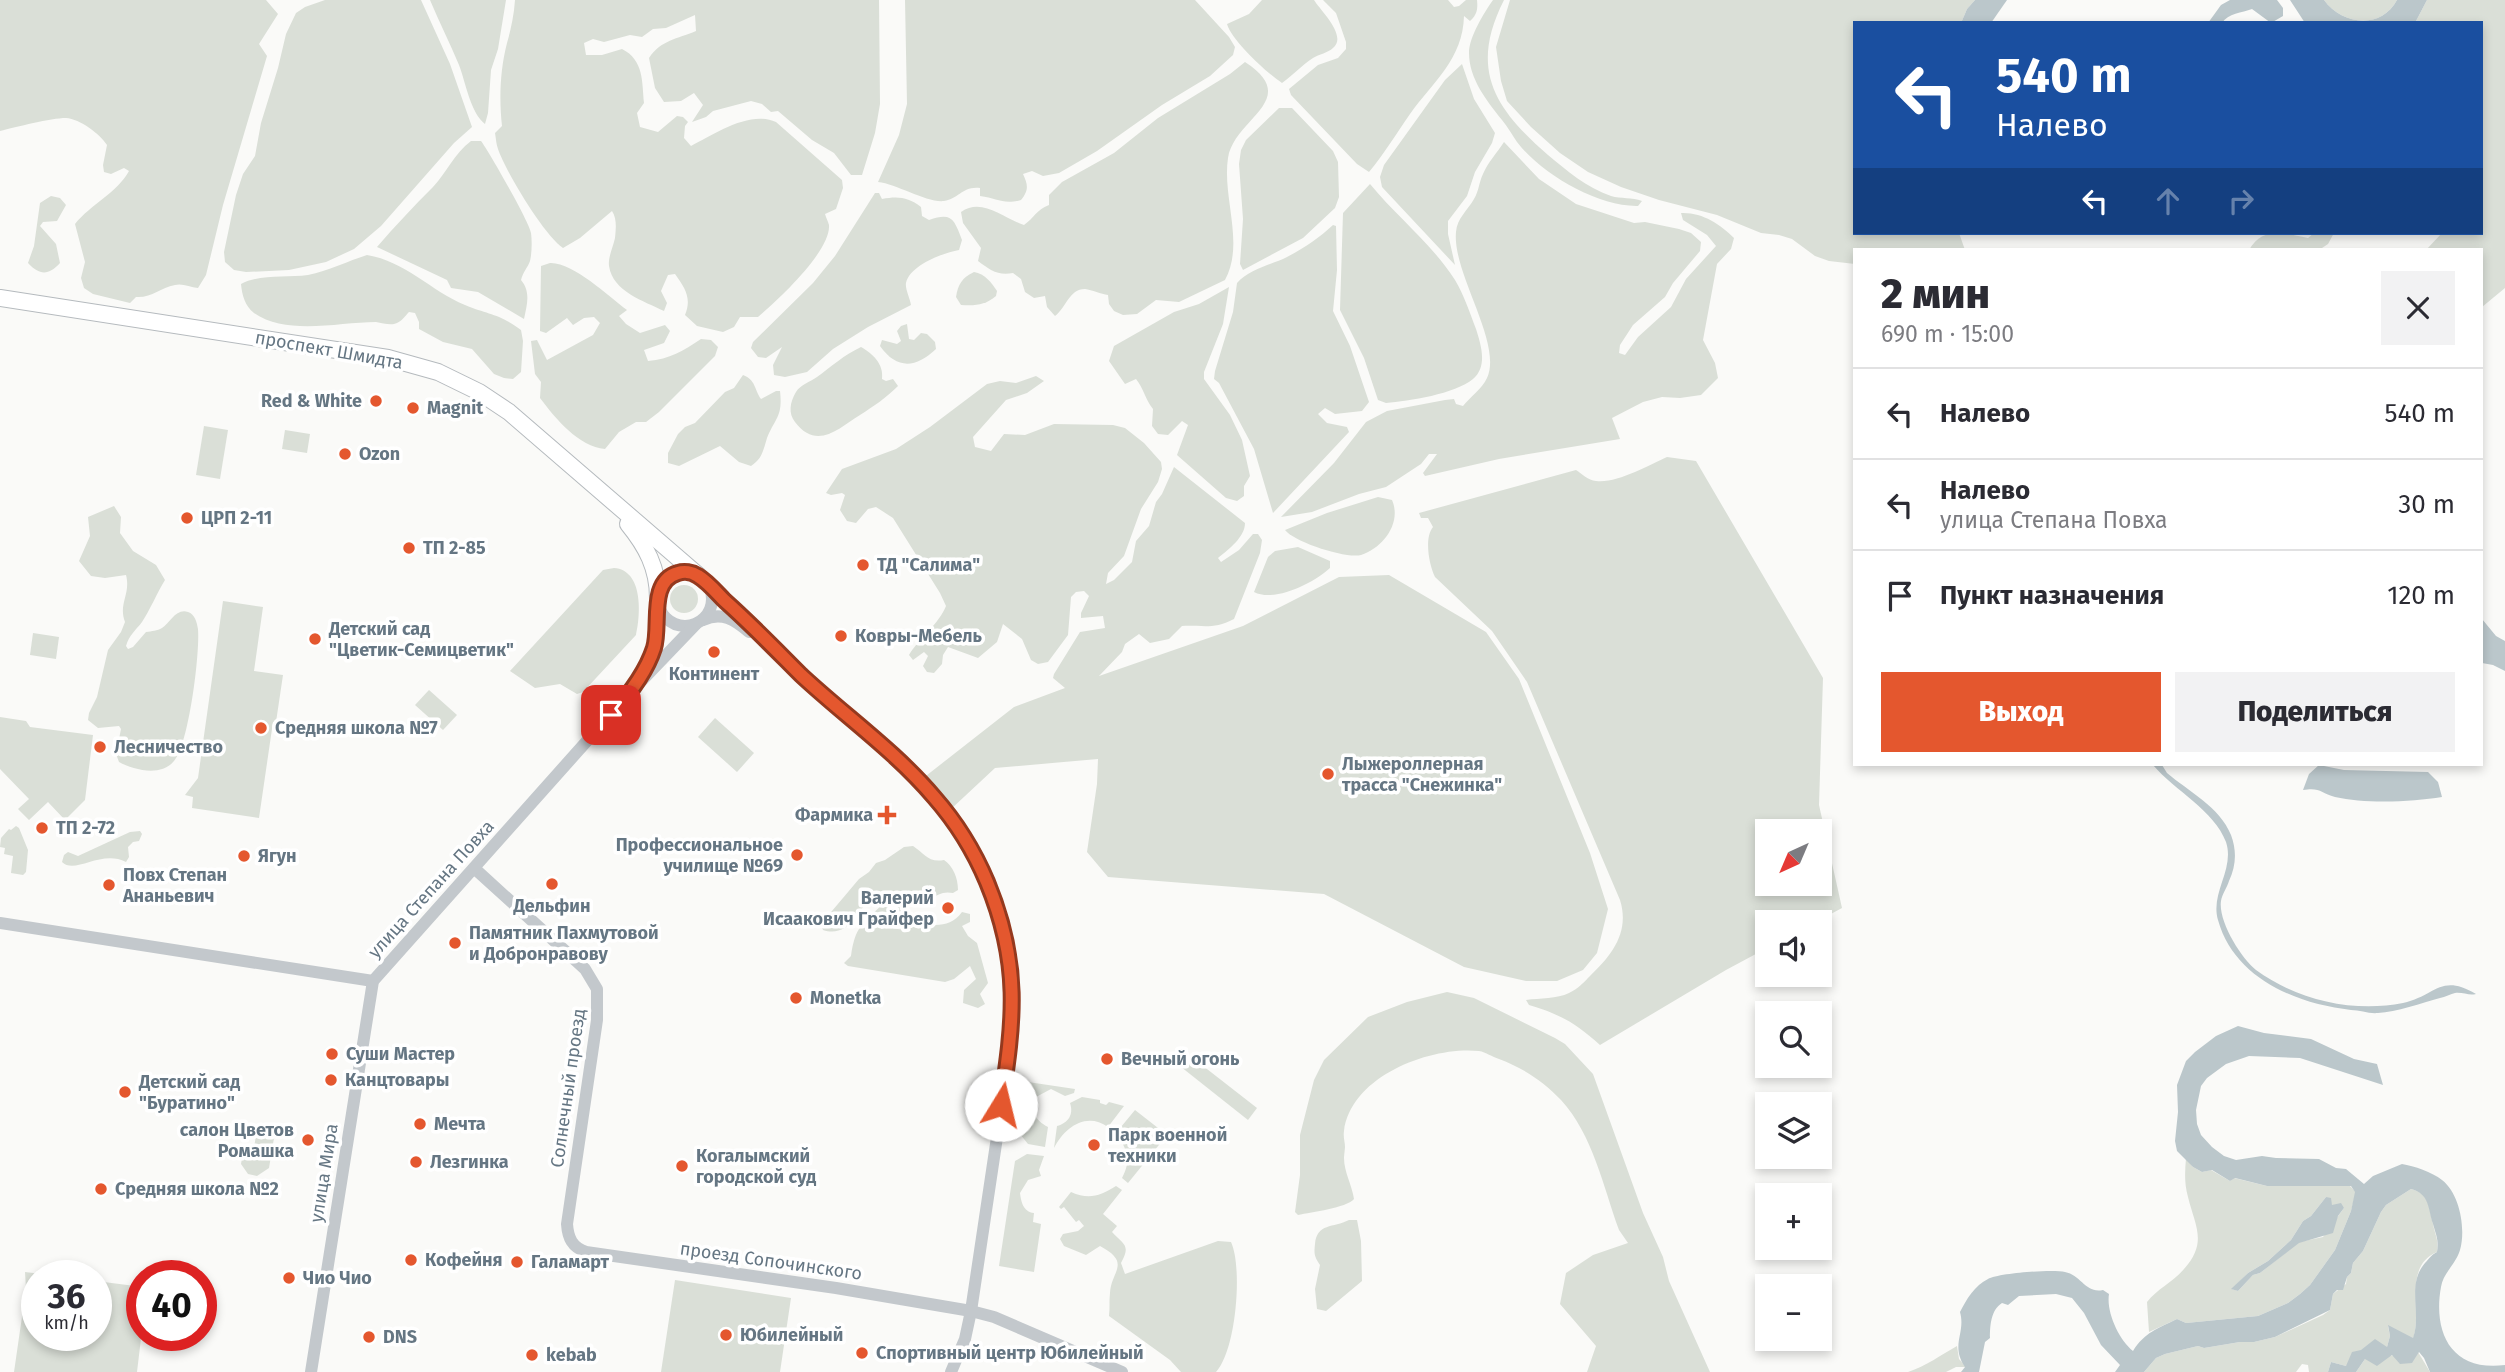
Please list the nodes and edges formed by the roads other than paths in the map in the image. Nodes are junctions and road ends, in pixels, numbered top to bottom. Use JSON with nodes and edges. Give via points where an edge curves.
{"nodes":[{"id":1,"x":0,"y":300,"type":"edge"},
{"id":2,"x":601,"y":492,"type":"junction"},
{"id":3,"x":703,"y":580,"type":"junction"},
{"id":4,"x":658,"y":601,"type":"junction"},
{"id":5,"x":698,"y":623,"type":"junction"},
{"id":6,"x":794,"y":667,"type":"junction"},
{"id":7,"x":627,"y":696,"type":"junction"},
{"id":8,"x":474,"y":868,"type":"junction"},
{"id":9,"x":0,"y":923,"type":"edge"},
{"id":10,"x":373,"y":981,"type":"junction"},
{"id":11,"x":570,"y":1239,"type":"joint"},
{"id":12,"x":971,"y":1311,"type":"junction"},
{"id":13,"x":311,"y":1372,"type":"edge"},
{"id":14,"x":951,"y":1372,"type":"edge"},
{"id":15,"x":1122,"y":1372,"type":"edge"}],
"edges":[{"from":1,"to":2,"type":"main road","name":"проспект Шмидта","via":[[353,352],[438,372],[509,412]]},
{"from":2,"to":3,"type":"main road","name":"проспект Шмидта"},
{"from":2,"to":4,"type":"main road","name":"проспект Шмидта","via":[[645,548],[654,567]]},
{"from":3,"to":4,"type":"street","via":[[686,572],[672,575],[662,585]]},
{"from":3,"to":5,"type":"street","via":[[712,604]]},
{"from":3,"to":6,"type":"street"},
{"from":4,"to":5,"type":"street","via":[[662,614],[672,623]]},
{"from":4,"to":7,"type":"street","name":"улица Степана Повха","via":[[654,648]]},
{"from":5,"to":6,"type":"street","via":[[716,616],[733,620]]},
{"from":5,"to":7,"type":"street","name":"улица Степана Повха"},
{"from":6,"to":12,"type":"street","via":[[934,797],[975,856],[1001,923],[1010,966],[1012,1027]]},
{"from":7,"to":8,"type":"street","name":"улица Степана Повха"},
{"from":8,"to":10,"type":"street","name":"улица Степана Повха"},
{"from":8,"to":11,"type":"street","name":"Солнечный проезд","via":[[561,945],[597,989],[597,1020],[568,1212]]},
{"from":9,"to":10,"type":"street","name":"улица Степана Повха"},
{"from":10,"to":13,"type":"street","name":"улица Мира"},
{"from":11,"to":12,"type":"street","name":"проезд Сопочинского","via":[[586,1252]]},
{"from":12,"to":14,"type":"street"},
{"from":12,"to":15,"type":"street","name":"проезд Сопочинского"}]}
